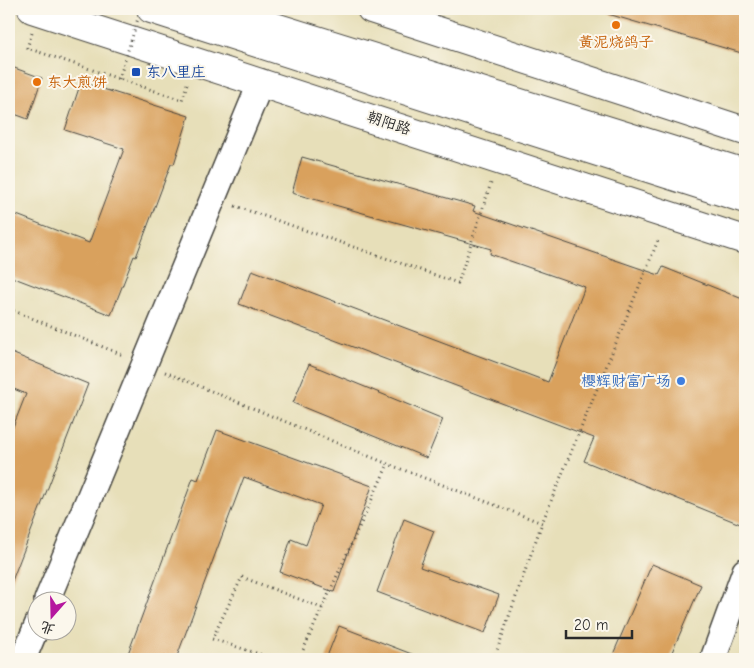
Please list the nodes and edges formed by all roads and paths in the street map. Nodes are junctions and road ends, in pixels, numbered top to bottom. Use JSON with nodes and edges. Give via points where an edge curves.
{"nodes":[{"id":1,"x":32,"y":9,"type":"edge"},
{"id":2,"x":141,"y":9,"type":"edge"},
{"id":3,"x":151,"y":9,"type":"edge"},
{"id":4,"x":217,"y":9,"type":"edge"},
{"id":5,"x":371,"y":9,"type":"edge"},
{"id":6,"x":27,"y":48,"type":"dead end"},
{"id":7,"x":119,"y":79,"type":"junction"},
{"id":8,"x":261,"y":82,"type":"junction"},
{"id":9,"x":182,"y":100,"type":"dead end"},
{"id":10,"x":745,"y":131,"type":"edge"},
{"id":11,"x":499,"y":159,"type":"junction"},
{"id":12,"x":745,"y":173,"type":"edge"},
{"id":13,"x":213,"y":198,"type":"junction"},
{"id":14,"x":745,"y":198,"type":"edge"},
{"id":15,"x":669,"y":215,"type":"junction"},
{"id":16,"x":745,"y":240,"type":"edge"},
{"id":17,"x":9,"y":309,"type":"edge"},
{"id":18,"x":145,"y":364,"type":"junction"},
{"id":19,"x":388,"y":464,"type":"junction"},
{"id":20,"x":542,"y":523,"type":"junction"},
{"id":21,"x":745,"y":571,"type":"edge"},
{"id":22,"x":51,"y":590,"type":"edge"},
{"id":23,"x":322,"y":608,"type":"junction"},
{"id":24,"x":31,"y":640,"type":"edge"},
{"id":25,"x":23,"y":659,"type":"edge"},
{"id":26,"x":275,"y":659,"type":"edge"},
{"id":27,"x":298,"y":659,"type":"edge"},
{"id":28,"x":494,"y":659,"type":"edge"},
{"id":29,"x":713,"y":659,"type":"edge"}],
"edges":[{"from":1,"to":8,"type":"main road","name":"朝阳路"},
{"from":2,"to":7,"type":"path","bridge":true},
{"from":3,"to":14,"type":"main road"},
{"from":4,"to":12,"type":"main road"},
{"from":5,"to":10,"type":"main road"},
{"from":6,"to":7,"type":"path"},
{"from":7,"to":9,"type":"path"},
{"from":8,"to":11,"type":"main road","name":"朝阳路"},
{"from":8,"to":13,"type":"street"},
{"from":11,"to":13,"type":"path","via":[[458,283]]},
{"from":11,"to":15,"type":"main road","name":"朝阳路"},
{"from":13,"to":18,"type":"street"},
{"from":15,"to":16,"type":"main road","name":"朝阳路"},
{"from":15,"to":20,"type":"path"},
{"from":17,"to":18,"type":"path"},
{"from":18,"to":19,"type":"path"},
{"from":18,"to":22,"type":"street"},
{"from":19,"to":20,"type":"path"},
{"from":19,"to":23,"type":"path"},
{"from":20,"to":28,"type":"path"},
{"from":21,"to":29,"type":"street"},
{"from":23,"to":26,"type":"path","via":[[242,577],[212,639]]},
{"from":23,"to":27,"type":"path"},
{"from":24,"to":25,"type":"street"}]}
